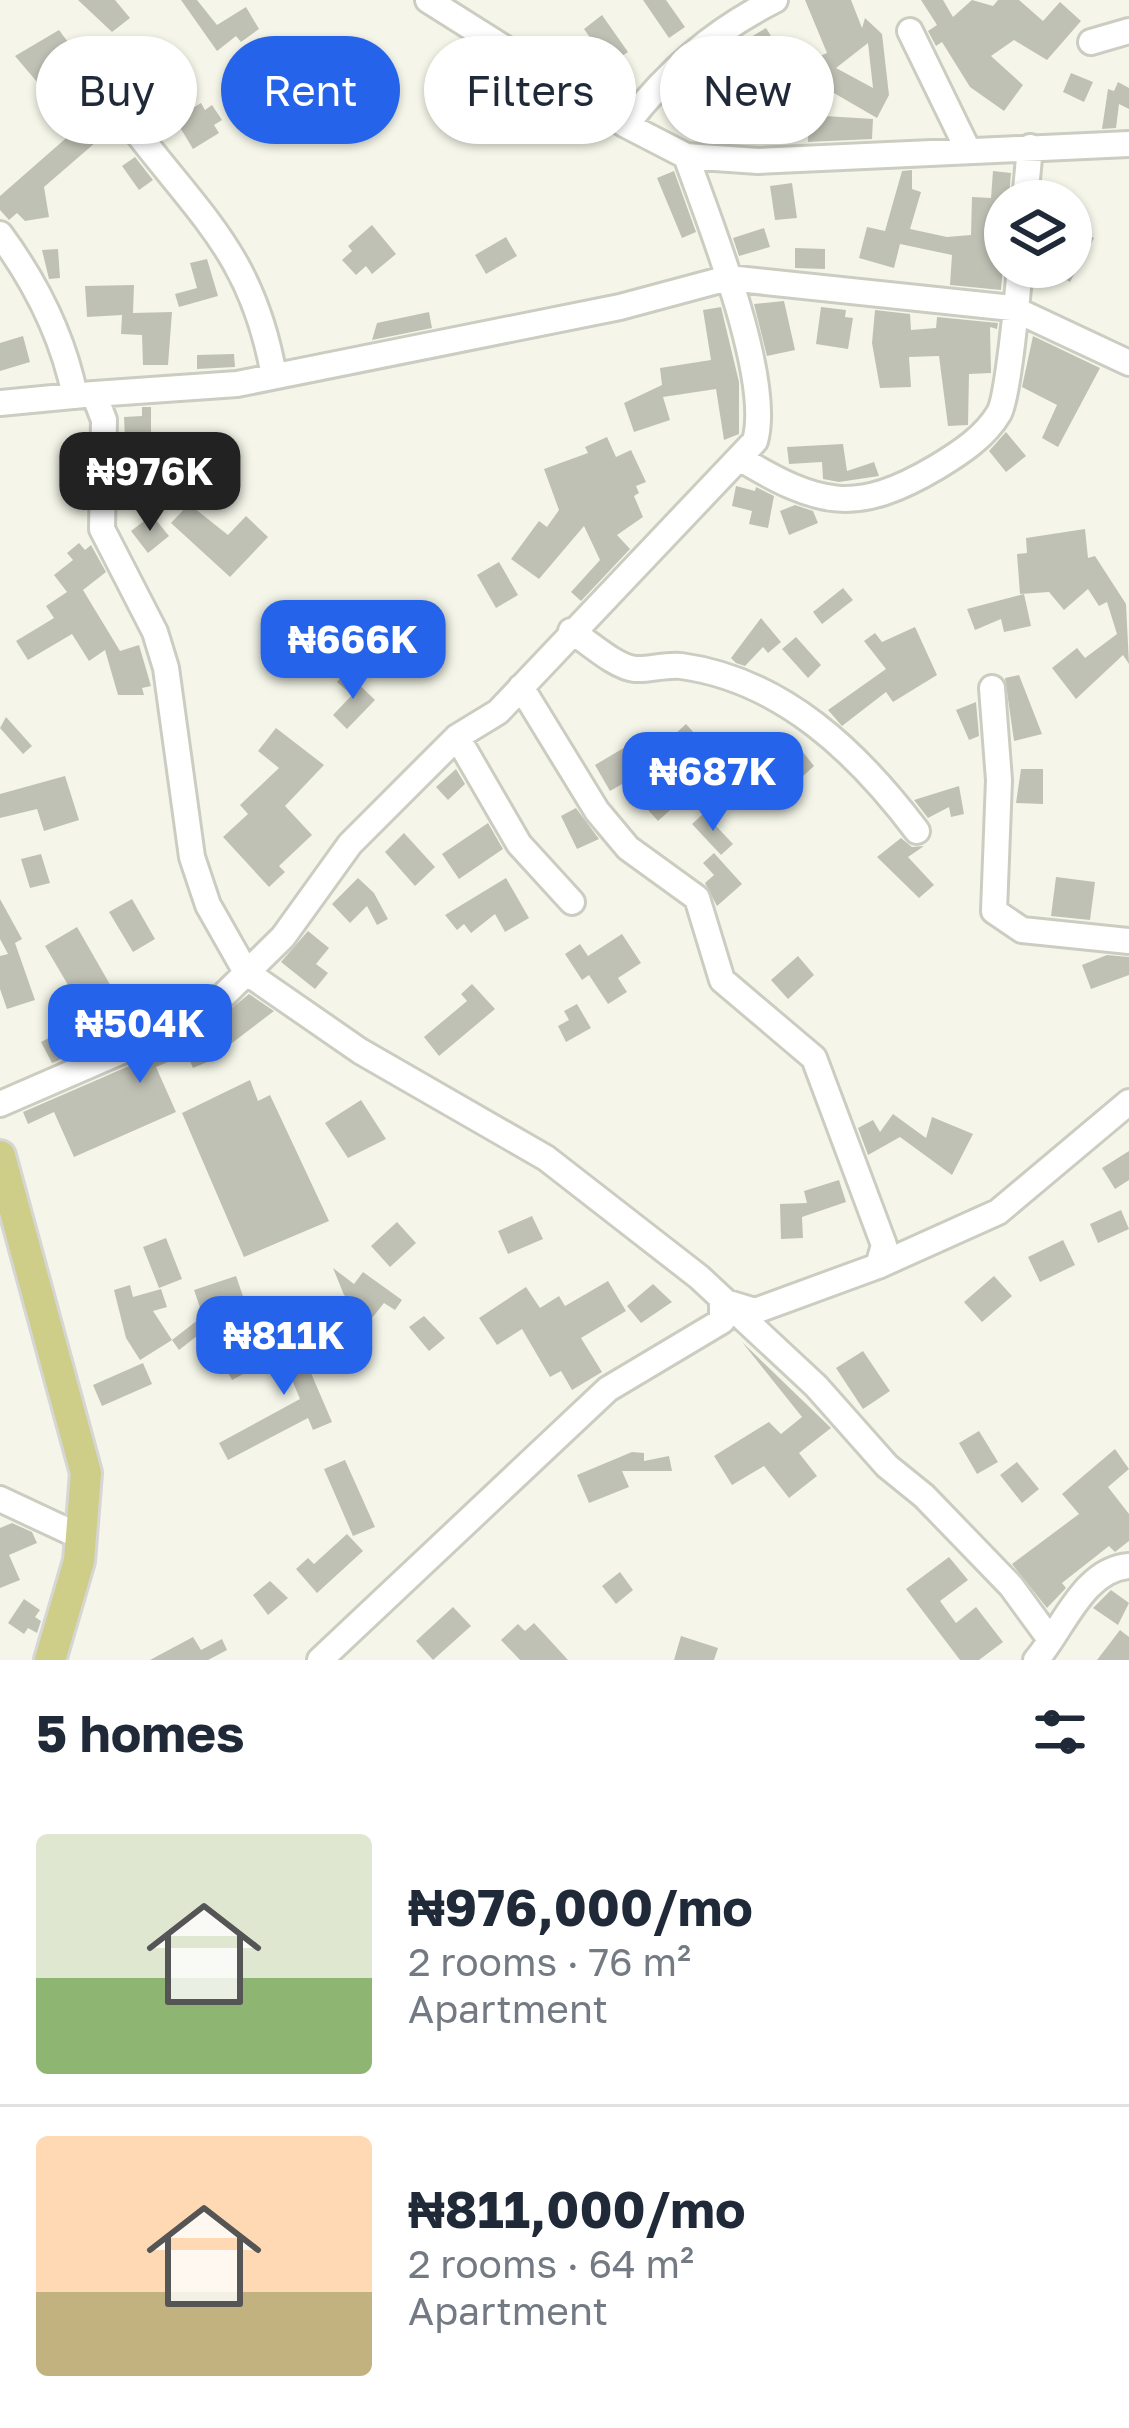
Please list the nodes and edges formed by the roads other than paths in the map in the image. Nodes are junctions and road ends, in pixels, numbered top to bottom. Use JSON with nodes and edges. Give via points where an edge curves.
{"nodes":[{"id":1,"x":428,"y":0,"type":"edge"},
{"id":2,"x":775,"y":0,"type":"edge"},
{"id":3,"x":465,"y":8,"type":"edge"},
{"id":4,"x":910,"y":31,"type":"dead end"},
{"id":5,"x":1129,"y":31,"type":"edge"},
{"id":6,"x":504,"y":36,"type":"edge"},
{"id":7,"x":1091,"y":42,"type":"dead end"},
{"id":8,"x":636,"y":113,"type":"edge"},
{"id":9,"x":636,"y":130,"type":"edge"},
{"id":10,"x":147,"y":144,"type":"edge"},
{"id":11,"x":1129,"y":144,"type":"edge"},
{"id":12,"x":1030,"y":147,"type":"junction"},
{"id":13,"x":968,"y":151,"type":"junction"},
{"id":14,"x":686,"y":156,"type":"junction"},
{"id":15,"x":1027,"y":180,"type":"edge"},
{"id":16,"x":0,"y":234,"type":"edge"},
{"id":17,"x":728,"y":278,"type":"junction"},
{"id":18,"x":1016,"y":288,"type":"edge"},
{"id":19,"x":1012,"y":308,"type":"junction"},
{"id":20,"x":1129,"y":363,"type":"edge"},
{"id":21,"x":274,"y":376,"type":"junction"},
{"id":22,"x":85,"y":395,"type":"junction"},
{"id":23,"x":0,"y":403,"type":"edge"},
{"id":24,"x":741,"y":459,"type":"junction"},
{"id":25,"x":572,"y":632,"type":"junction"},
{"id":26,"x":521,"y":687,"type":"junction"},
{"id":27,"x":992,"y":688,"type":"dead end"},
{"id":28,"x":457,"y":737,"type":"junction"},
{"id":29,"x":917,"y":831,"type":"dead end"},
{"id":30,"x":572,"y":902,"type":"dead end"},
{"id":31,"x":1129,"y":941,"type":"edge"},
{"id":32,"x":246,"y":972,"type":"junction"},
{"id":33,"x":1129,"y":1102,"type":"edge"},
{"id":34,"x":0,"y":1104,"type":"edge"},
{"id":35,"x":0,"y":1156,"type":"edge"},
{"id":36,"x":878,"y":1266,"type":"junction"},
{"id":37,"x":722,"y":1301,"type":"junction"},
{"id":38,"x":0,"y":1499,"type":"edge"},
{"id":39,"x":80,"y":1550,"type":"junction"},
{"id":40,"x":1129,"y":1566,"type":"edge"},
{"id":41,"x":1042,"y":1649,"type":"edge"},
{"id":42,"x":50,"y":1660,"type":"edge"},
{"id":43,"x":70,"y":1660,"type":"edge"},
{"id":44,"x":320,"y":1660,"type":"edge"}],
"edges":[{"from":1,"to":3,"type":"street"},
{"from":2,"to":8,"type":"street","via":[[680,61]]},
{"from":3,"to":6,"type":"street"},
{"from":4,"to":13,"type":"street"},
{"from":5,"to":7,"type":"street"},
{"from":9,"to":14,"type":"street"},
{"from":10,"to":21,"type":"street","via":[[222,236],[265,327]]},
{"from":11,"to":12,"type":"street"},
{"from":12,"to":13,"type":"street"},
{"from":12,"to":15,"type":"street"},
{"from":13,"to":14,"type":"street","via":[[758,161]]},
{"from":14,"to":17,"type":"street"},
{"from":16,"to":22,"type":"street","via":[[29,274]]},
{"from":17,"to":19,"type":"street"},
{"from":17,"to":21,"type":"street"},
{"from":17,"to":24,"type":"street","via":[[760,422]]},
{"from":18,"to":19,"type":"street"},
{"from":19,"to":20,"type":"street"},
{"from":19,"to":24,"type":"street","via":[[1000,412],[960,453],[899,489],[860,502],[820,496]]},
{"from":21,"to":22,"type":"street"},
{"from":22,"to":23,"type":"street"},
{"from":22,"to":32,"type":"street","via":[[104,420],[102,529],[155,632],[192,856],[208,905]]},
{"from":24,"to":25,"type":"street"},
{"from":25,"to":26,"type":"street"},
{"from":25,"to":29,"type":"street","via":[[631,669],[680,666],[740,684],[829,730]]},
{"from":26,"to":28,"type":"street"},
{"from":26,"to":36,"type":"street","via":[[597,811],[628,848],[697,898],[722,980],[814,1058],[884,1245]]},
{"from":27,"to":31,"type":"street","via":[[999,780],[994,911],[1022,930]]},
{"from":28,"to":30,"type":"street","via":[[518,844]]},
{"from":28,"to":32,"type":"street","via":[[350,844],[283,937]]},
{"from":32,"to":34,"type":"street","via":[[189,1022]]},
{"from":32,"to":37,"type":"street","via":[[360,1052],[546,1158]]},
{"from":33,"to":36,"type":"street","via":[[998,1212]]},
{"from":35,"to":39,"type":"main road","via":[[80,1436]]},
{"from":36,"to":37,"type":"street","via":[[754,1312]]},
{"from":37,"to":41,"type":"street","via":[[816,1385],[886,1466],[1011,1586]]},
{"from":37,"to":44,"type":"street","via":[[722,1321],[608,1388]]},
{"from":38,"to":39,"type":"street"},
{"from":39,"to":42,"type":"main road"},
{"from":39,"to":43,"type":"main road","via":[[87,1591]]},
{"from":40,"to":41,"type":"street","via":[[1082,1595]]}]}
